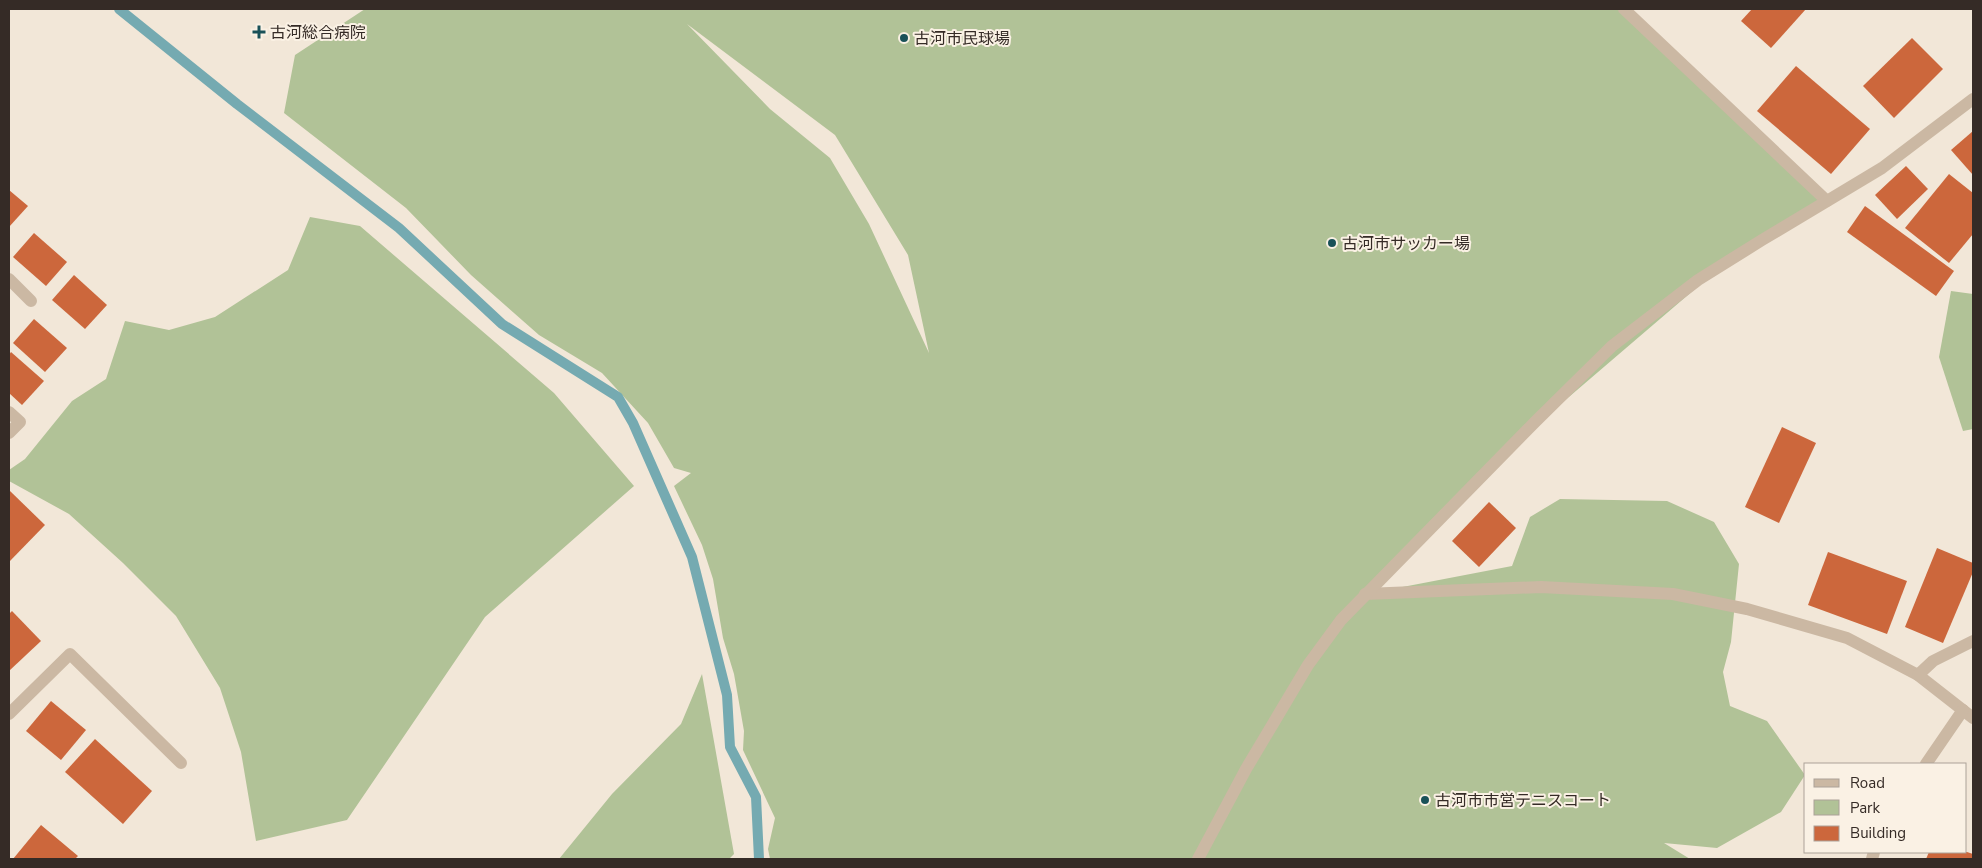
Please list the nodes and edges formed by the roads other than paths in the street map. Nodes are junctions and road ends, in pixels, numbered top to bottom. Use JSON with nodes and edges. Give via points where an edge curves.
{"nodes":[{"id":1,"x":1624,"y":9,"type":"edge"},
{"id":2,"x":1973,"y":98,"type":"edge"},
{"id":3,"x":1827,"y":201,"type":"junction"},
{"id":4,"x":9,"y":279,"type":"edge"},
{"id":5,"x":31,"y":301,"type":"dead end"},
{"id":6,"x":9,"y":412,"type":"edge"},
{"id":7,"x":9,"y":433,"type":"edge"},
{"id":8,"x":1365,"y":594,"type":"junction"},
{"id":9,"x":1973,"y":640,"type":"edge"},
{"id":10,"x":1918,"y":675,"type":"junction"},
{"id":11,"x":1962,"y":710,"type":"junction"},
{"id":12,"x":9,"y":714,"type":"edge"},
{"id":13,"x":1973,"y":718,"type":"edge"},
{"id":14,"x":180,"y":763,"type":"dead end"},
{"id":15,"x":1927,"y":763,"type":"edge"},
{"id":16,"x":1198,"y":859,"type":"edge"}],
"edges":[{"from":1,"to":3,"type":"street"},
{"from":2,"to":3,"type":"street","via":[[1882,168]]},
{"from":3,"to":8,"type":"street","via":[[1698,280],[1612,346]]},
{"from":4,"to":5,"type":"street"},
{"from":6,"to":7,"type":"street","via":[[20,422]]},
{"from":8,"to":10,"type":"street","via":[[1541,587],[1673,594],[1747,609],[1847,638]]},
{"from":8,"to":16,"type":"street","via":[[1308,665],[1246,769]]},
{"from":9,"to":10,"type":"street","via":[[1933,661]]},
{"from":10,"to":11,"type":"street"},
{"from":11,"to":13,"type":"street"},
{"from":11,"to":15,"type":"street"},
{"from":12,"to":14,"type":"street","via":[[70,654]]}]}
